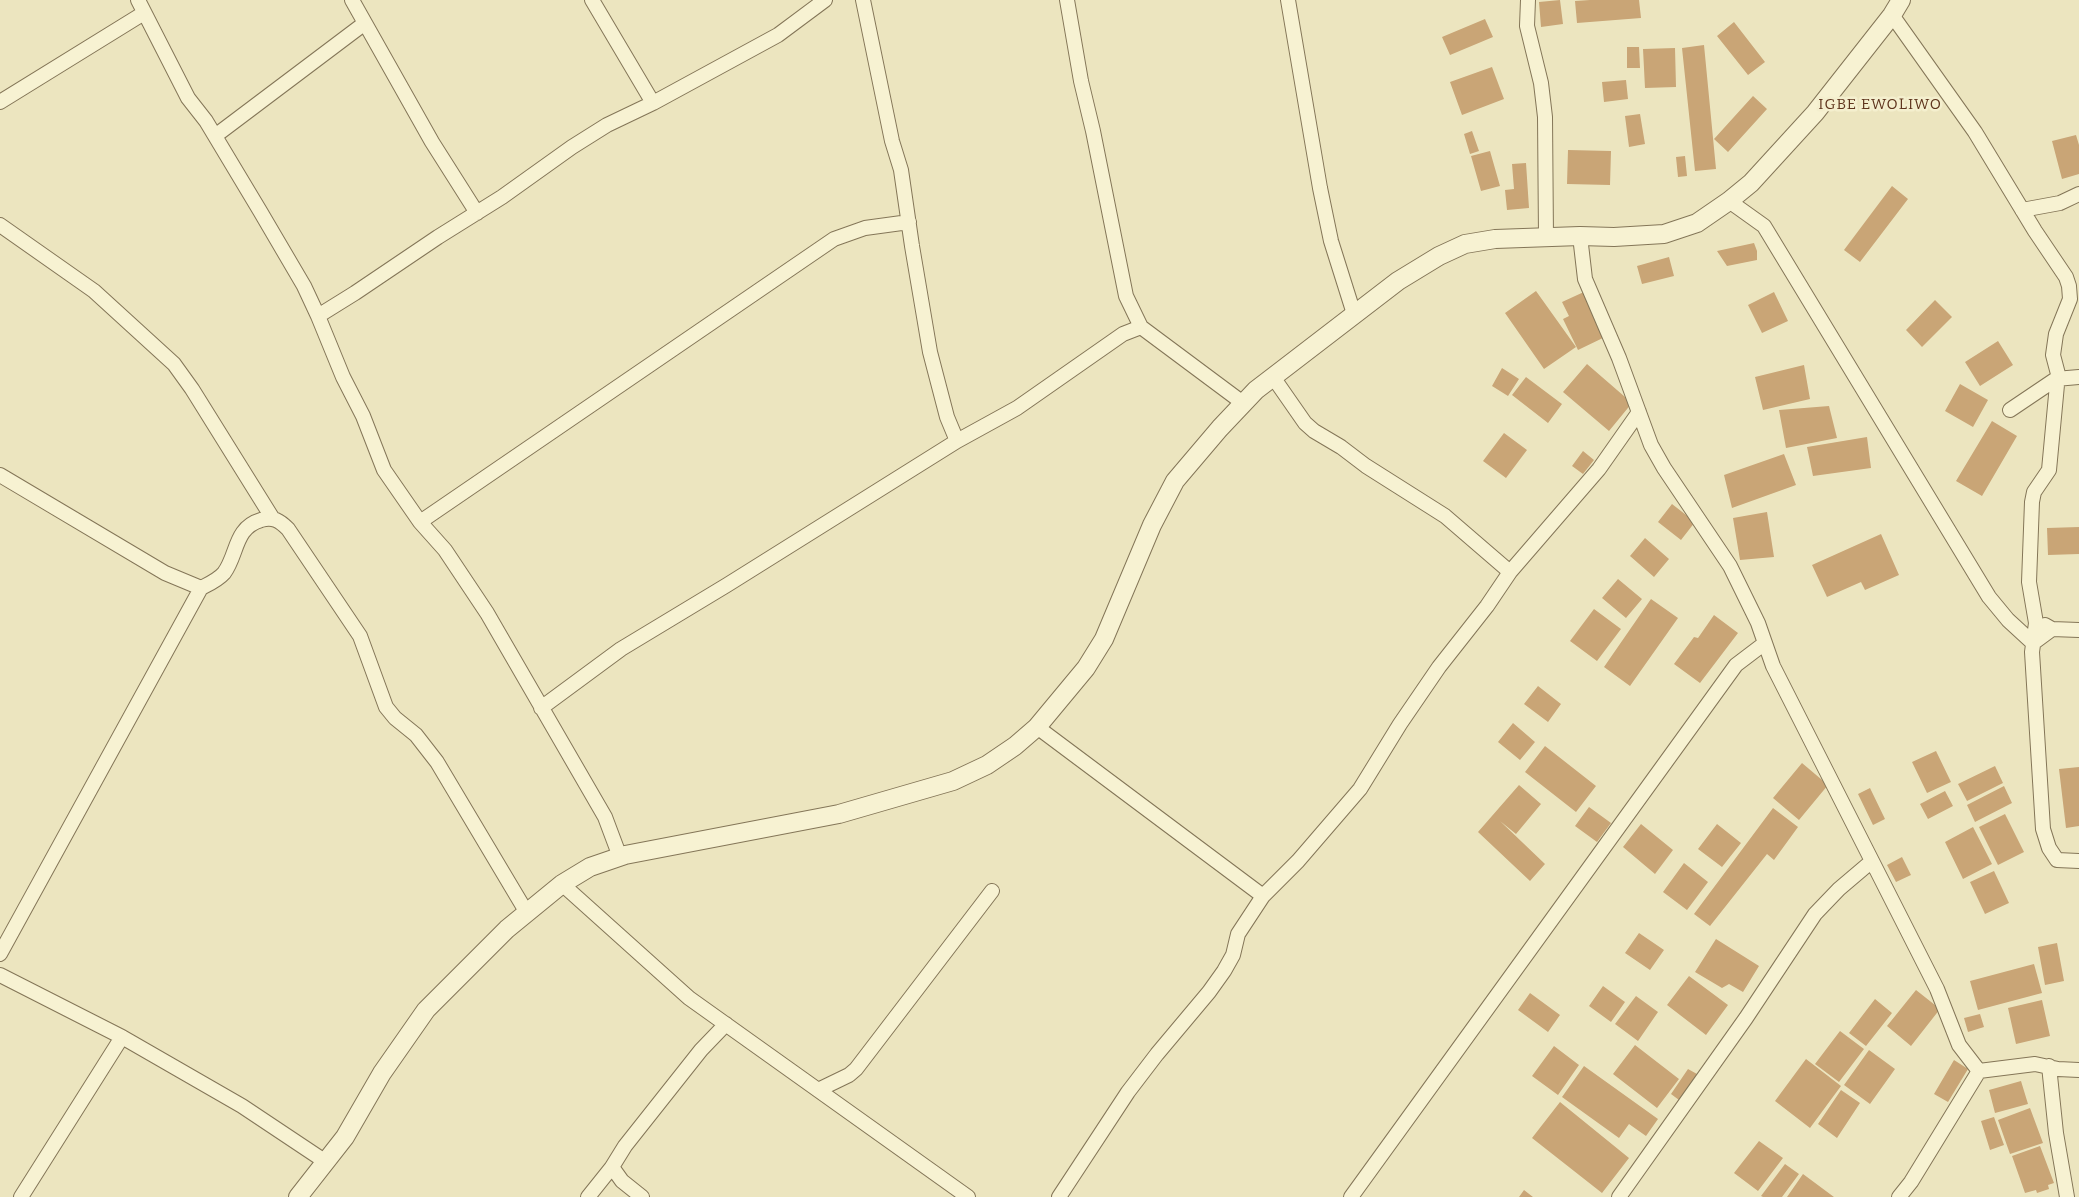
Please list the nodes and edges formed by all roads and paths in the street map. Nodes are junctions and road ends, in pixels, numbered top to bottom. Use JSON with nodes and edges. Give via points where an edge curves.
{"nodes":[{"id":1,"x":352,"y":0,"type":"edge"},
{"id":2,"x":592,"y":0,"type":"edge"},
{"id":3,"x":825,"y":0,"type":"edge"},
{"id":4,"x":863,"y":0,"type":"edge"},
{"id":5,"x":1067,"y":0,"type":"edge"},
{"id":6,"x":1288,"y":0,"type":"edge"},
{"id":7,"x":1528,"y":0,"type":"edge"},
{"id":8,"x":1902,"y":0,"type":"edge"},
{"id":9,"x":141,"y":6,"type":"edge"},
{"id":10,"x":1892,"y":15,"type":"junction"},
{"id":11,"x":365,"y":23,"type":"junction"},
{"id":12,"x":0,"y":102,"type":"edge"},
{"id":13,"x":653,"y":103,"type":"junction"},
{"id":14,"x":215,"y":136,"type":"junction"},
{"id":15,"x":2079,"y":194,"type":"edge"},
{"id":16,"x":1729,"y":201,"type":"junction"},
{"id":17,"x":2022,"y":210,"type":"junction"},
{"id":18,"x":477,"y":213,"type":"junction"},
{"id":19,"x":908,"y":222,"type":"junction"},
{"id":20,"x":0,"y":225,"type":"edge"},
{"id":21,"x":1580,"y":236,"type":"junction"},
{"id":22,"x":1546,"y":237,"type":"junction"},
{"id":23,"x":1354,"y":314,"type":"junction"},
{"id":24,"x":318,"y":316,"type":"junction"},
{"id":25,"x":1141,"y":327,"type":"junction"},
{"id":26,"x":1273,"y":376,"type":"junction"},
{"id":27,"x":2079,"y":377,"type":"edge"},
{"id":28,"x":2056,"y":379,"type":"junction"},
{"id":29,"x":1243,"y":403,"type":"junction"},
{"id":30,"x":2010,"y":410,"type":"dead end"},
{"id":31,"x":1639,"y":412,"type":"junction"},
{"id":32,"x":957,"y":441,"type":"junction"},
{"id":33,"x":0,"y":475,"type":"edge"},
{"id":34,"x":273,"y":518,"type":"junction"},
{"id":35,"x":420,"y":522,"type":"junction"},
{"id":36,"x":1510,"y":572,"type":"junction"},
{"id":37,"x":201,"y":588,"type":"junction"},
{"id":38,"x":2036,"y":620,"type":"junction"},
{"id":39,"x":2052,"y":629,"type":"junction"},
{"id":40,"x":2079,"y":630,"type":"edge"},
{"id":41,"x":1765,"y":643,"type":"junction"},
{"id":42,"x":2033,"y":643,"type":"junction"},
{"id":43,"x":541,"y":708,"type":"junction"},
{"id":44,"x":1037,"y":727,"type":"junction"},
{"id":45,"x":620,"y":857,"type":"junction"},
{"id":46,"x":1872,"y":860,"type":"junction"},
{"id":47,"x":2079,"y":860,"type":"edge"},
{"id":48,"x":562,"y":884,"type":"junction"},
{"id":49,"x":992,"y":891,"type":"dead end"},
{"id":50,"x":1263,"y":896,"type":"junction"},
{"id":51,"x":527,"y":913,"type":"junction"},
{"id":52,"x":0,"y":954,"type":"edge"},
{"id":53,"x":0,"y":975,"type":"edge"},
{"id":54,"x":726,"y":1024,"type":"junction"},
{"id":55,"x":122,"y":1037,"type":"junction"},
{"id":56,"x":2049,"y":1066,"type":"junction"},
{"id":57,"x":2079,"y":1070,"type":"edge"},
{"id":58,"x":1978,"y":1071,"type":"junction"},
{"id":59,"x":818,"y":1090,"type":"junction"},
{"id":60,"x":326,"y":1162,"type":"junction"},
{"id":61,"x":612,"y":1167,"type":"junction"},
{"id":62,"x":21,"y":1197,"type":"edge"},
{"id":63,"x":298,"y":1197,"type":"edge"},
{"id":64,"x":588,"y":1197,"type":"edge"},
{"id":65,"x":642,"y":1197,"type":"edge"},
{"id":66,"x":968,"y":1197,"type":"edge"},
{"id":67,"x":1059,"y":1197,"type":"edge"},
{"id":68,"x":1350,"y":1197,"type":"edge"},
{"id":69,"x":1619,"y":1197,"type":"edge"},
{"id":70,"x":1899,"y":1197,"type":"edge"},
{"id":71,"x":2067,"y":1197,"type":"edge"}],
"edges":[{"from":1,"to":11,"type":"street"},
{"from":2,"to":13,"type":"street"},
{"from":3,"to":13,"type":"street","via":[[778,35]]},
{"from":4,"to":19,"type":"street","via":[[901,170]]},
{"from":5,"to":25,"type":"street","via":[[1126,296]]},
{"from":6,"to":23,"type":"street","via":[[1331,241]]},
{"from":7,"to":22,"type":"street","via":[[1527,26],[1542,83],[1545,118]]},
{"from":8,"to":10,"type":"street"},
{"from":9,"to":12,"type":"street"},
{"from":9,"to":14,"type":"street","via":[[188,98]]},
{"from":10,"to":16,"type":"street","via":[[1815,112],[1751,183]]},
{"from":10,"to":17,"type":"street","via":[[1975,132]]},
{"from":11,"to":14,"type":"street"},
{"from":11,"to":18,"type":"street","via":[[432,142]]},
{"from":13,"to":18,"type":"street","via":[[572,146]]},
{"from":14,"to":24,"type":"street","via":[[304,286]]},
{"from":15,"to":17,"type":"street","via":[[2060,204]]},
{"from":16,"to":21,"type":"street","via":[[1697,223],[1664,234]]},
{"from":16,"to":42,"type":"street","via":[[1764,226],[1989,597]]},
{"from":17,"to":28,"type":"street","via":[[2069,286],[2070,299],[2056,334]]},
{"from":18,"to":24,"type":"street"},
{"from":19,"to":32,"type":"street","via":[[935,371]]},
{"from":19,"to":35,"type":"street","via":[[865,228],[834,239]]},
{"from":20,"to":34,"type":"street","via":[[94,290],[174,364]]},
{"from":21,"to":22,"type":"street"},
{"from":21,"to":31,"type":"street","via":[[1584,279]]},
{"from":22,"to":23,"type":"street","via":[[1466,244],[1398,280]]},
{"from":23,"to":26,"type":"street"},
{"from":24,"to":35,"type":"street","via":[[384,470]]},
{"from":25,"to":29,"type":"street"},
{"from":25,"to":32,"type":"street","via":[[1123,334],[1017,408]]},
{"from":26,"to":29,"type":"street"},
{"from":26,"to":36,"type":"street","via":[[1314,431],[1445,516]]},
{"from":27,"to":28,"type":"street"},
{"from":28,"to":30,"type":"street"},
{"from":28,"to":38,"type":"street","via":[[2049,470],[2034,492],[2032,502],[2029,582]]},
{"from":29,"to":44,"type":"street","via":[[1175,482],[1152,525],[1095,655]]},
{"from":31,"to":36,"type":"street","via":[[1599,469]]},
{"from":31,"to":41,"type":"street","via":[[1664,468],[1730,566]]},
{"from":32,"to":43,"type":"street","via":[[621,649]]},
{"from":33,"to":37,"type":"street","via":[[165,574]]},
{"from":34,"to":37,"type":"street","via":[[251,524],[242,532],[224,573]]},
{"from":34,"to":51,"type":"street","via":[[288,529],[360,636],[386,707],[416,735],[437,762]]},
{"from":35,"to":43,"type":"street","via":[[446,550],[487,613]]},
{"from":36,"to":50,"type":"street","via":[[1439,667],[1360,790]]},
{"from":37,"to":52,"type":"street"},
{"from":38,"to":39,"type":"street"},
{"from":38,"to":42,"type":"street"},
{"from":39,"to":40,"type":"street"},
{"from":39,"to":42,"type":"street"},
{"from":41,"to":46,"type":"street","via":[[1773,666]]},
{"from":41,"to":68,"type":"street","via":[[1736,666]]},
{"from":42,"to":47,"type":"street","via":[[2043,829],[2057,860]]},
{"from":43,"to":45,"type":"street","via":[[605,816]]},
{"from":44,"to":45,"type":"street","via":[[987,765],[953,781],[839,814]]},
{"from":44,"to":50,"type":"street"},
{"from":45,"to":48,"type":"street","via":[[590,867]]},
{"from":46,"to":58,"type":"street","via":[[1937,989],[1959,1045]]},
{"from":46,"to":69,"type":"street","via":[[1815,914]]},
{"from":48,"to":51,"type":"street"},
{"from":48,"to":54,"type":"street","via":[[689,998]]},
{"from":49,"to":59,"type":"street","via":[[856,1069]]},
{"from":50,"to":67,"type":"street","via":[[1238,934],[1233,955],[1224,971],[1128,1092]]},
{"from":51,"to":60,"type":"street","via":[[426,1010]]},
{"from":53,"to":55,"type":"street"},
{"from":54,"to":59,"type":"street"},
{"from":54,"to":61,"type":"street","via":[[701,1050]]},
{"from":55,"to":60,"type":"street","via":[[242,1106]]},
{"from":55,"to":62,"type":"street"},
{"from":56,"to":57,"type":"street"},
{"from":56,"to":58,"type":"street","via":[[2035,1064]]},
{"from":56,"to":71,"type":"street"},
{"from":58,"to":70,"type":"street"},
{"from":59,"to":66,"type":"street"},
{"from":60,"to":63,"type":"street"},
{"from":61,"to":64,"type":"street"},
{"from":61,"to":65,"type":"street","via":[[622,1182]]}]}
